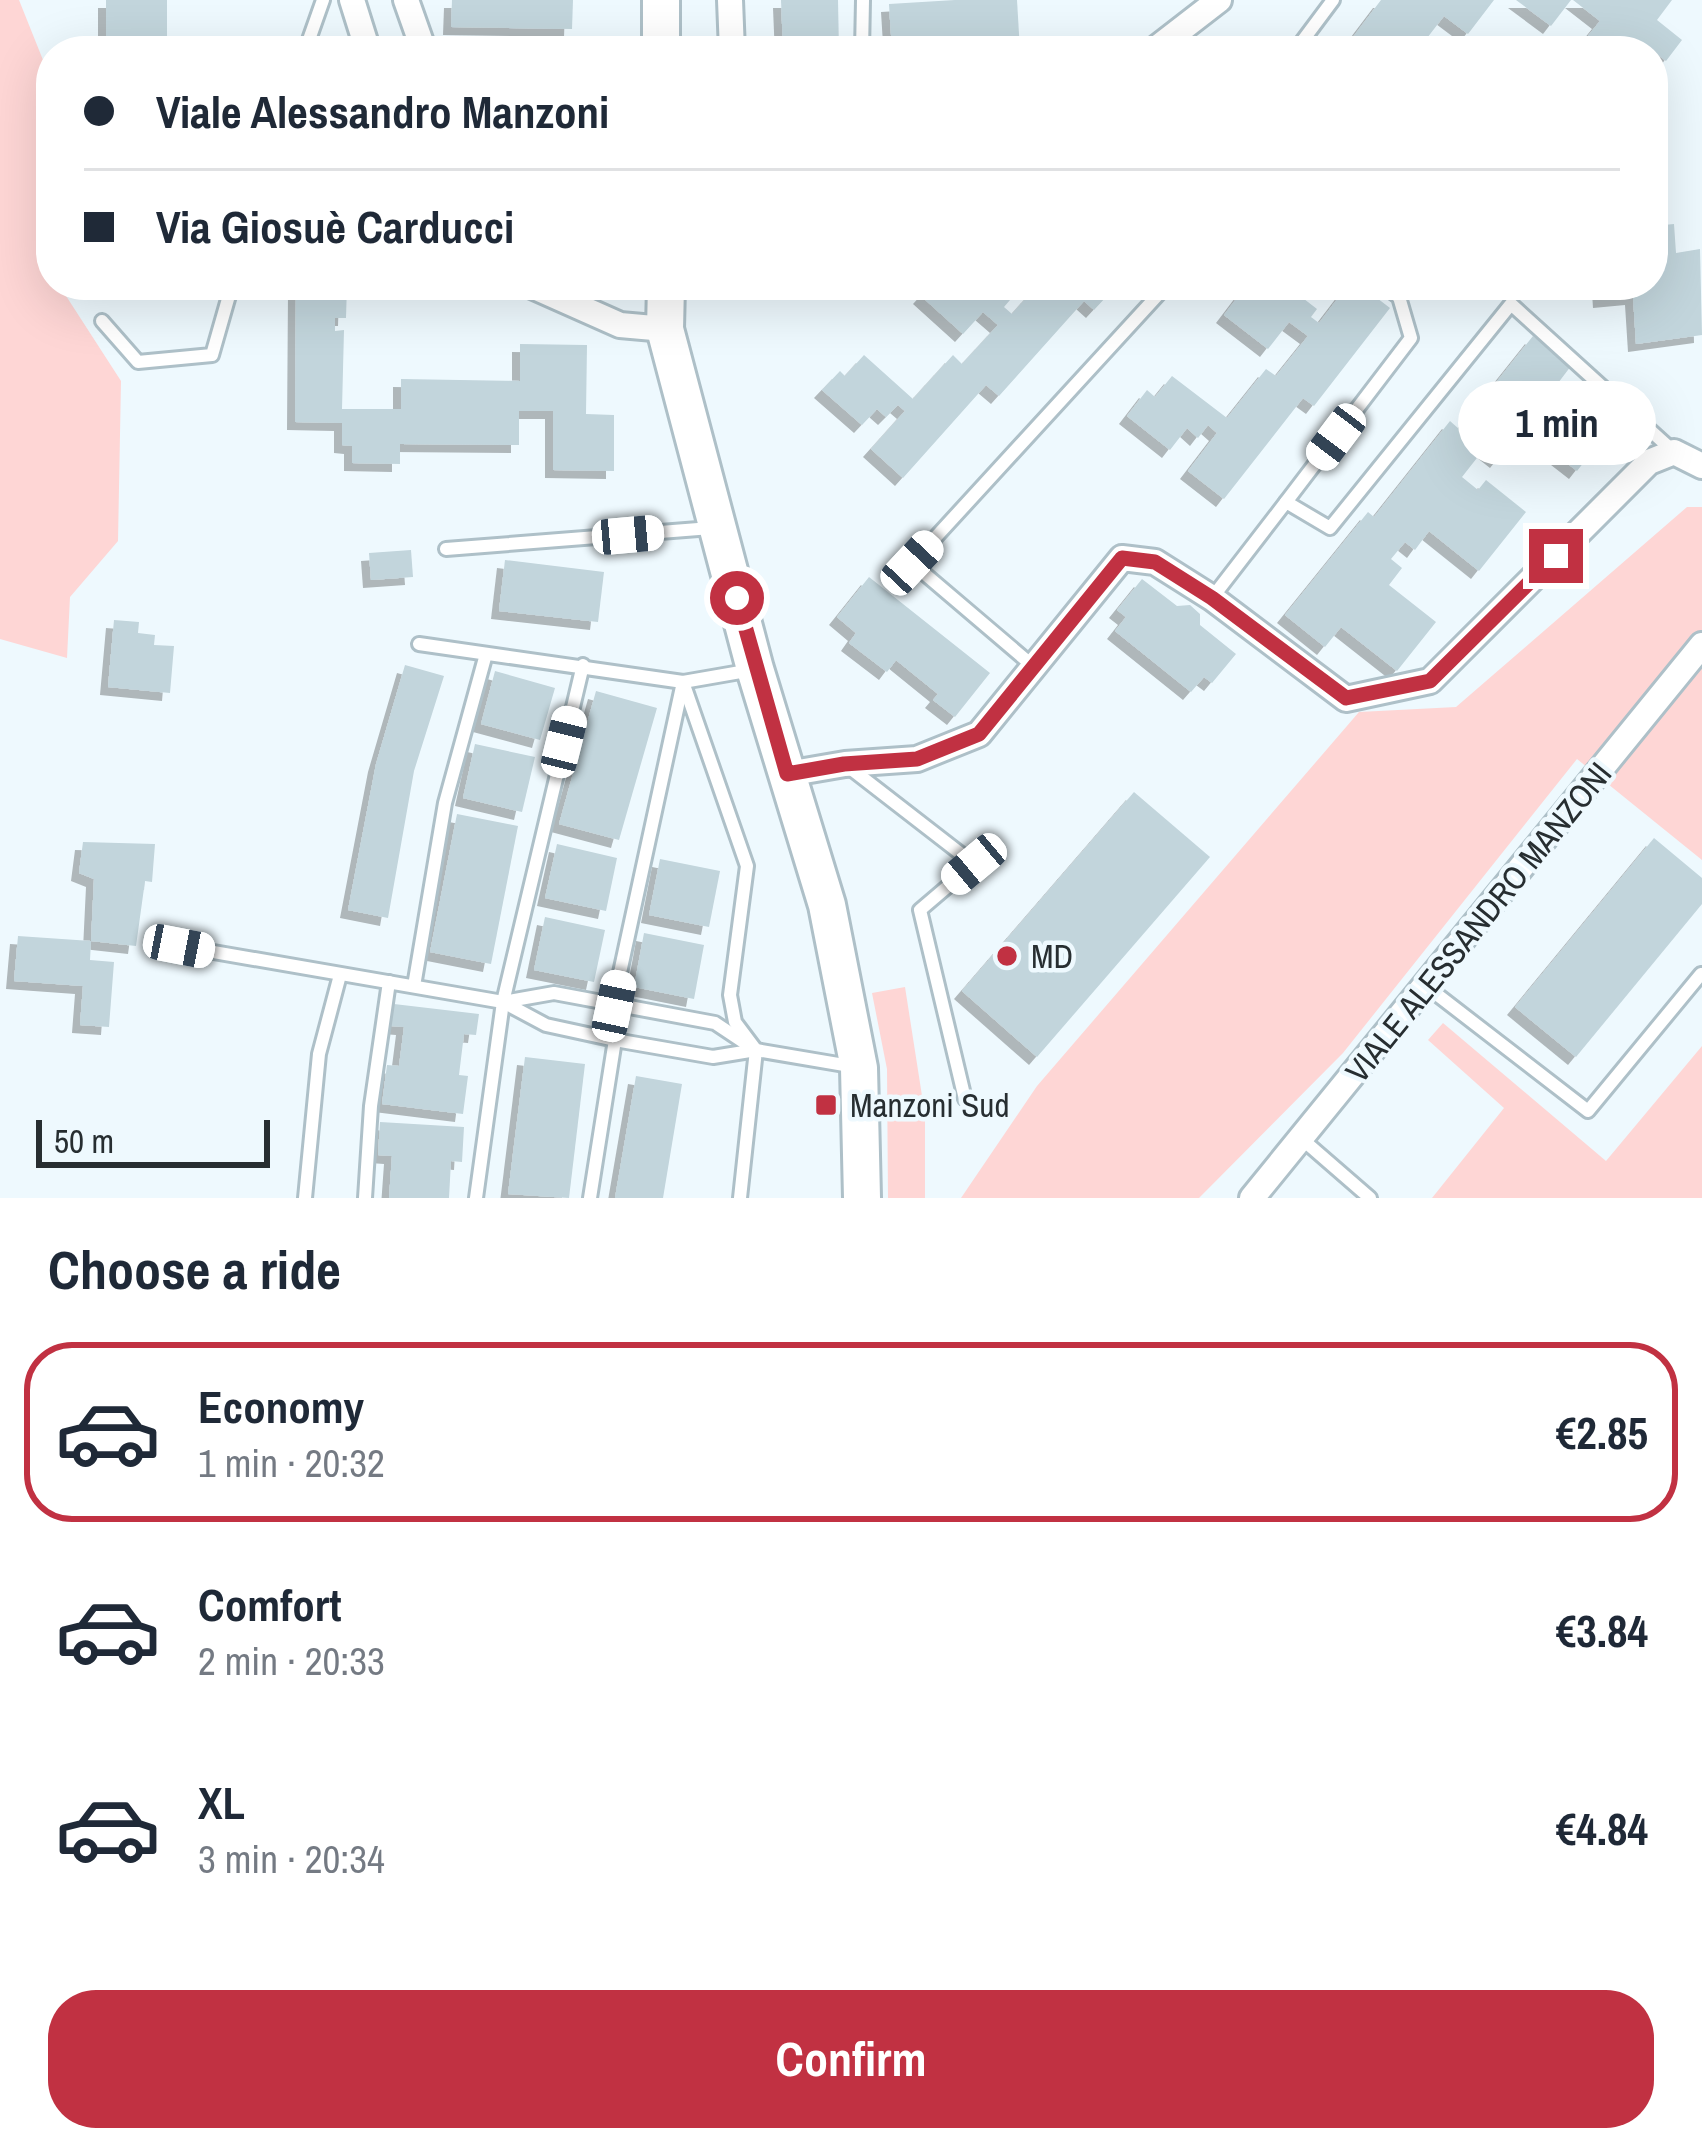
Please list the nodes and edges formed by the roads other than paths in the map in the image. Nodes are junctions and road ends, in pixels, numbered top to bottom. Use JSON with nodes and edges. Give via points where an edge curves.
{"nodes":[{"id":1,"x":323,"y":0,"type":"edge"},
{"id":2,"x":352,"y":0,"type":"edge"},
{"id":3,"x":406,"y":0,"type":"edge"},
{"id":4,"x":661,"y":0,"type":"edge"},
{"id":5,"x":730,"y":0,"type":"edge"},
{"id":6,"x":862,"y":0,"type":"edge"},
{"id":7,"x":1219,"y":0,"type":"edge"},
{"id":8,"x":1333,"y":0,"type":"edge"},
{"id":9,"x":310,"y":36,"type":"edge"},
{"id":10,"x":363,"y":36,"type":"edge"},
{"id":11,"x":419,"y":36,"type":"edge"},
{"id":12,"x":662,"y":36,"type":"edge"},
{"id":13,"x":731,"y":36,"type":"edge"},
{"id":14,"x":862,"y":36,"type":"edge"},
{"id":15,"x":1172,"y":36,"type":"edge"},
{"id":16,"x":1306,"y":36,"type":"edge"},
{"id":17,"x":228,"y":300,"type":"edge"},
{"id":18,"x":563,"y":300,"type":"edge"},
{"id":19,"x":666,"y":300,"type":"edge"},
{"id":20,"x":1153,"y":300,"type":"edge"},
{"id":21,"x":1400,"y":300,"type":"edge"},
{"id":22,"x":102,"y":322,"type":"dead end"},
{"id":23,"x":665,"y":329,"type":"junction"},
{"id":24,"x":1674,"y":452,"type":"junction"},
{"id":25,"x":1702,"y":466,"type":"edge"},
{"id":26,"x":1286,"y":502,"type":"junction"},
{"id":27,"x":718,"y":528,"type":"junction"},
{"id":28,"x":446,"y":549,"type":"dead end"},
{"id":29,"x":1212,"y":598,"type":"junction"},
{"id":30,"x":419,"y":644,"type":"dead end"},
{"id":31,"x":486,"y":654,"type":"junction"},
{"id":32,"x":1697,"y":655,"type":"edge"},
{"id":33,"x":583,"y":665,"type":"junction"},
{"id":34,"x":1033,"y":666,"type":"junction"},
{"id":35,"x":755,"y":669,"type":"junction"},
{"id":36,"x":683,"y":682,"type":"junction"},
{"id":37,"x":844,"y":764,"type":"junction"},
{"id":38,"x":787,"y":774,"type":"junction"},
{"id":39,"x":179,"y":946,"type":"dead end"},
{"id":40,"x":1701,"y":974,"type":"edge"},
{"id":41,"x":340,"y":975,"type":"junction"},
{"id":42,"x":389,"y":982,"type":"junction"},
{"id":43,"x":414,"y":986,"type":"junction"},
{"id":44,"x":1426,"y":986,"type":"junction"},
{"id":45,"x":503,"y":1003,"type":"junction"},
{"id":46,"x":614,"y":1006,"type":"junction"},
{"id":47,"x":614,"y":1040,"type":"junction"},
{"id":48,"x":756,"y":1050,"type":"junction"},
{"id":49,"x":860,"y":1068,"type":"junction"},
{"id":50,"x":964,"y":1099,"type":"dead end"},
{"id":51,"x":1302,"y":1139,"type":"junction"},
{"id":52,"x":305,"y":1198,"type":"edge"},
{"id":53,"x":364,"y":1198,"type":"edge"},
{"id":54,"x":476,"y":1198,"type":"edge"},
{"id":55,"x":590,"y":1198,"type":"edge"},
{"id":56,"x":740,"y":1198,"type":"edge"},
{"id":57,"x":862,"y":1198,"type":"edge"},
{"id":58,"x":1252,"y":1198,"type":"edge"},
{"id":59,"x":1370,"y":1198,"type":"edge"}],
"edges":[{"from":1,"to":9,"type":"lane"},
{"from":2,"to":10,"type":"street"},
{"from":3,"to":11,"type":"street"},
{"from":4,"to":12,"type":"street"},
{"from":5,"to":13,"type":"street"},
{"from":6,"to":14,"type":"lane"},
{"from":7,"to":15,"type":"street"},
{"from":8,"to":16,"type":"lane"},
{"from":17,"to":22,"type":"lane","via":[[212,355],[138,362]]},
{"from":18,"to":23,"type":"street","via":[[620,326]]},
{"from":19,"to":23,"type":"street"},
{"from":20,"to":34,"type":"lane","via":[[912,563]]},
{"from":21,"to":26,"type":"lane","via":[[1411,338]]},
{"from":23,"to":27,"type":"street"},
{"from":24,"to":25,"type":"street"},
{"from":24,"to":26,"type":"lane","via":[[1511,304],[1330,528]]},
{"from":24,"to":29,"type":"street","via":[[1649,462],[1430,681],[1346,698]]},
{"from":26,"to":29,"type":"lane"},
{"from":27,"to":28,"type":"lane"},
{"from":27,"to":35,"type":"street"},
{"from":29,"to":34,"type":"street","via":[[1155,562],[1122,558]]},
{"from":30,"to":31,"type":"lane"},
{"from":31,"to":33,"type":"lane"},
{"from":31,"to":43,"type":"lane","via":[[445,803]]},
{"from":32,"to":44,"type":"street","name":"VIALE ALESSANDRO MANZONI"},
{"from":33,"to":36,"type":"lane"},
{"from":33,"to":45,"type":"lane"},
{"from":34,"to":37,"type":"street","via":[[979,734],[917,759]]},
{"from":35,"to":36,"type":"lane"},
{"from":35,"to":38,"type":"street"},
{"from":36,"to":46,"type":"lane"},
{"from":36,"to":48,"type":"lane","via":[[747,866],[730,995],[735,1022]]},
{"from":37,"to":38,"type":"street"},
{"from":37,"to":50,"type":"lane","via":[[974,864],[920,910]]},
{"from":38,"to":49,"type":"street","via":[[827,905]]},
{"from":39,"to":41,"type":"lane"},
{"from":40,"to":44,"type":"lane","via":[[1588,1111]]},
{"from":41,"to":42,"type":"lane"},
{"from":41,"to":52,"type":"lane","via":[[319,1054]]},
{"from":42,"to":43,"type":"lane"},
{"from":42,"to":53,"type":"lane"},
{"from":43,"to":45,"type":"lane"},
{"from":44,"to":51,"type":"street","name":"VIALE ALESSANDRO MANZONI"},
{"from":45,"to":46,"type":"lane","via":[[554,993]]},
{"from":45,"to":47,"type":"lane","via":[[546,1025]]},
{"from":45,"to":54,"type":"lane"},
{"from":46,"to":48,"type":"lane","via":[[715,1023]]},
{"from":47,"to":48,"type":"lane","via":[[713,1057]]},
{"from":47,"to":55,"type":"lane"},
{"from":48,"to":49,"type":"lane"},
{"from":48,"to":56,"type":"lane"},
{"from":49,"to":57,"type":"street"},
{"from":51,"to":58,"type":"street","name":"VIALE ALESSANDRO MANZONI"},
{"from":51,"to":59,"type":"lane"}]}
